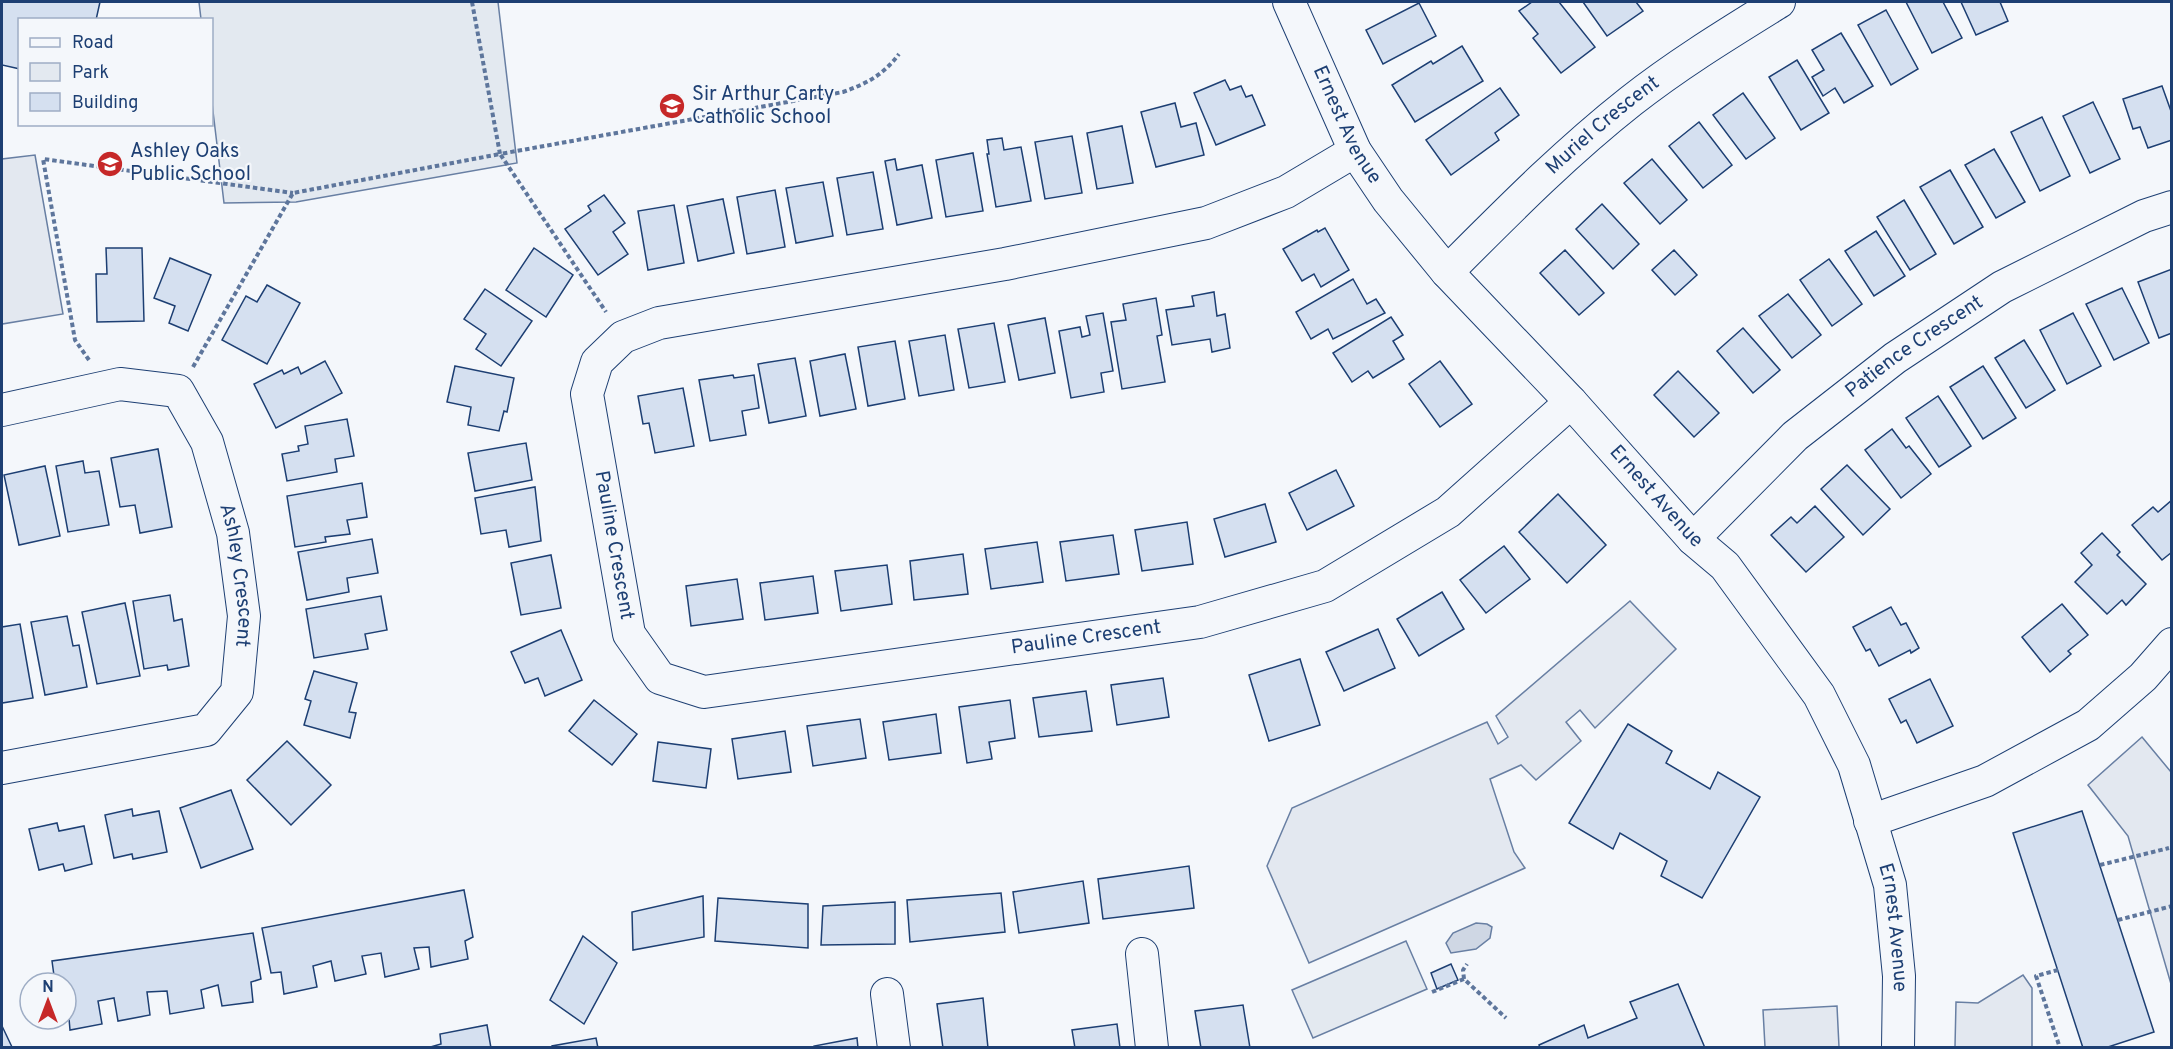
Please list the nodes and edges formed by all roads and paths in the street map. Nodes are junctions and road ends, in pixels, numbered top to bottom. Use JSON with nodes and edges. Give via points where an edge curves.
{"nodes":[{"id":1,"x":472,"y":2,"type":"edge"},
{"id":2,"x":1289,"y":2,"type":"edge"},
{"id":3,"x":1779,"y":2,"type":"edge"},
{"id":4,"x":899,"y":54,"type":"dead end"},
{"id":5,"x":1355,"y":151,"type":"junction"},
{"id":6,"x":500,"y":154,"type":"junction"},
{"id":7,"x":293,"y":193,"type":"junction"},
{"id":8,"x":2172,"y":207,"type":"edge"},
{"id":9,"x":1447,"y":272,"type":"junction"},
{"id":10,"x":606,"y":312,"type":"dead end"},
{"id":11,"x":89,"y":360,"type":"dead end"},
{"id":12,"x":192,"y":370,"type":"dead end"},
{"id":13,"x":1571,"y":402,"type":"junction"},
{"id":14,"x":2,"y":410,"type":"edge"},
{"id":15,"x":1693,"y":539,"type":"junction"},
{"id":16,"x":2172,"y":644,"type":"edge"},
{"id":17,"x":2,"y":768,"type":"edge"},
{"id":18,"x":1870,"y":821,"type":"junction"},
{"id":19,"x":2169,"y":848,"type":"dead end"},
{"id":20,"x":2100,"y":865,"type":"dead end"},
{"id":21,"x":2172,"y":906,"type":"edge"},
{"id":22,"x":2118,"y":920,"type":"dead end"},
{"id":23,"x":1142,"y":954,"type":"dead end"},
{"id":24,"x":1467,"y":964,"type":"dead end"},
{"id":25,"x":2058,"y":970,"type":"dead end"},
{"id":26,"x":1464,"y":978,"type":"junction"},
{"id":27,"x":1432,"y":992,"type":"dead end"},
{"id":28,"x":887,"y":994,"type":"dead end"},
{"id":29,"x":1506,"y":1018,"type":"dead end"},
{"id":30,"x":894,"y":1047,"type":"edge"},
{"id":31,"x":1152,"y":1047,"type":"edge"},
{"id":32,"x":1898,"y":1047,"type":"edge"},
{"id":33,"x":2060,"y":1047,"type":"edge"}],
"edges":[{"from":1,"to":6,"type":"path"},
{"from":2,"to":5,"type":"street","name":"Ernest Avenue"},
{"from":3,"to":9,"type":"street","name":"Muriel Crescent","via":[[1632,100],[1548,173]]},
{"from":4,"to":6,"type":"path","via":[[888,69],[870,82],[843,92]]},
{"from":5,"to":9,"type":"street","name":"Ernest Avenue","via":[[1388,200]]},
{"from":5,"to":13,"type":"street","name":"Pauline Crescent","via":[[1286,192],[1206,223],[1005,264],[659,322],[622,337],[597,362],[587,394],[629,634],[660,678],[704,692],[1200,622],[1325,586],[1448,512]]},
{"from":6,"to":7,"type":"path"},
{"from":6,"to":10,"type":"path"},
{"from":7,"to":11,"type":"path","via":[[43,159],[75,340]]},
{"from":7,"to":12,"type":"path"},
{"from":8,"to":15,"type":"street","name":"Patience Crescent","via":[[2144,216],[2002,287],[1895,358],[1796,436]]},
{"from":9,"to":13,"type":"street","name":"Ernest Avenue"},
{"from":13,"to":15,"type":"street","name":"Ernest Avenue"},
{"from":14,"to":17,"type":"street","name":"Ashley Crescent","via":[[120,384],[178,391],[207,442],[233,533],[244,616],[237,692],[206,730]]},
{"from":15,"to":18,"type":"street","name":"Ernest Avenue","via":[[1725,566],[1819,694],[1854,765]]},
{"from":16,"to":18,"type":"street","via":[[2143,678],[2088,724],[1985,781]]},
{"from":18,"to":32,"type":"street","name":"Ernest Avenue","via":[[1890,885],[1899,976]]},
{"from":19,"to":20,"type":"path"},
{"from":21,"to":22,"type":"path"},
{"from":23,"to":31,"type":"street"},
{"from":24,"to":26,"type":"path"},
{"from":25,"to":33,"type":"path","via":[[2036,976]]},
{"from":26,"to":27,"type":"path"},
{"from":26,"to":29,"type":"path"},
{"from":28,"to":30,"type":"street"}]}
